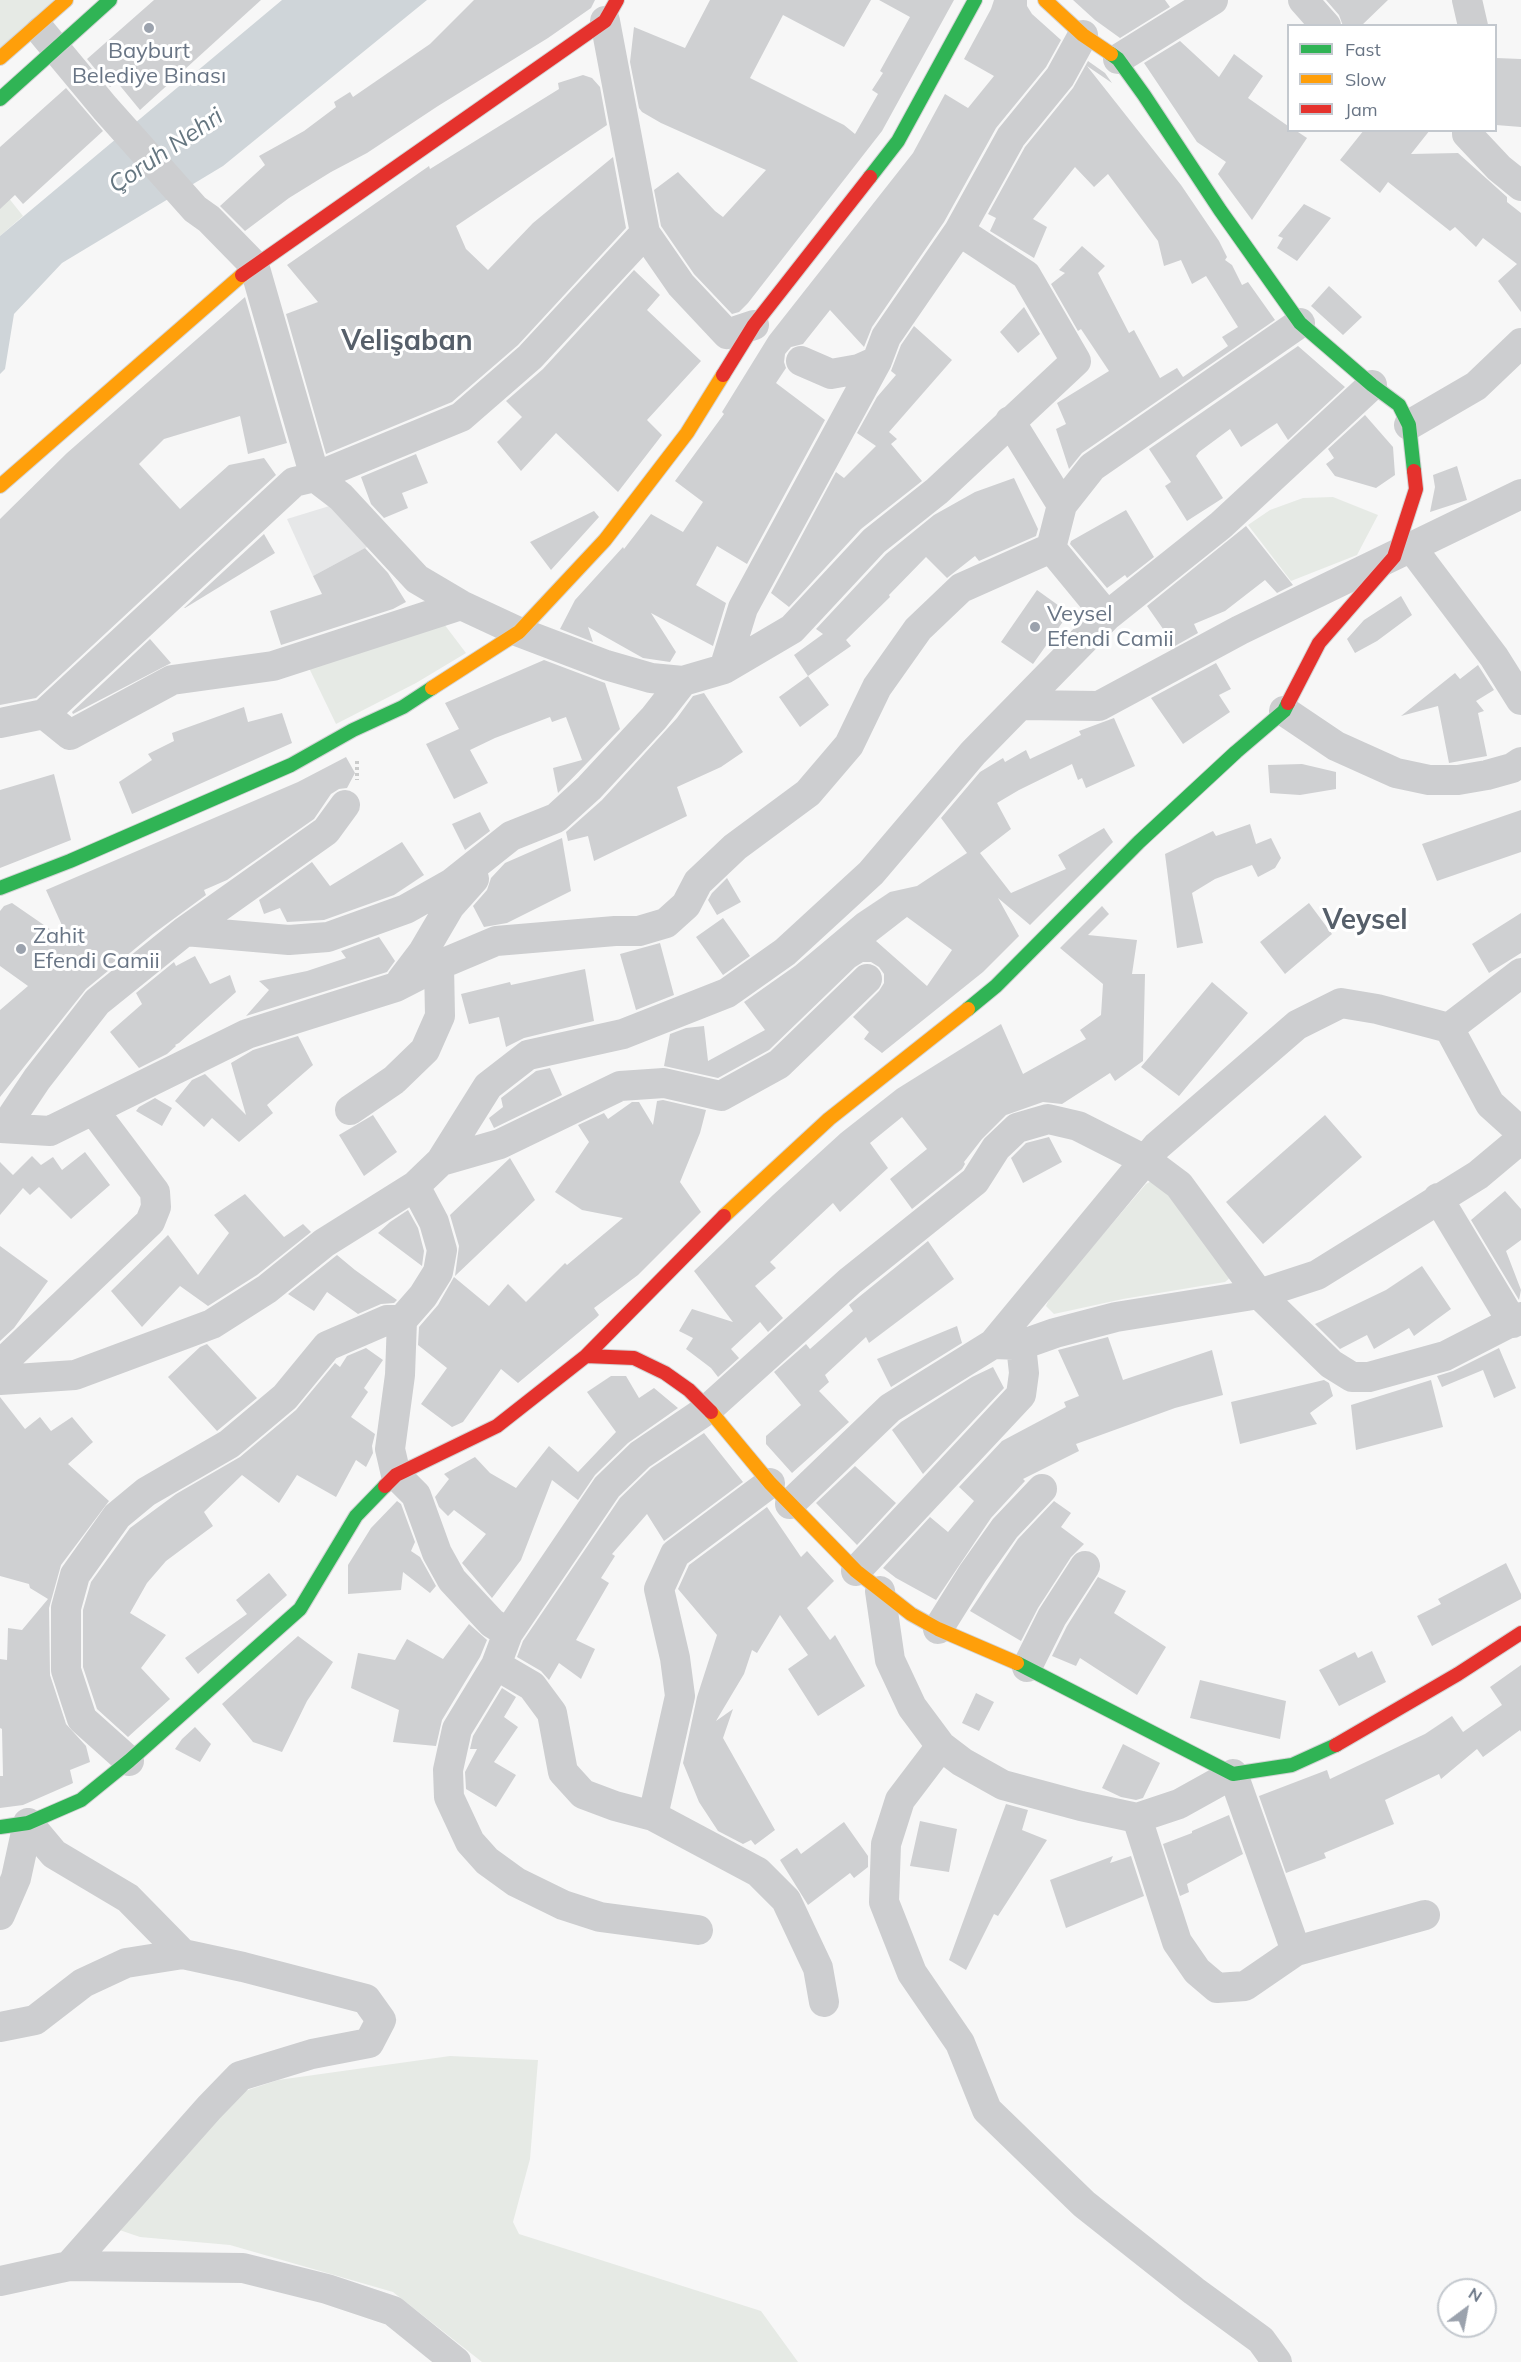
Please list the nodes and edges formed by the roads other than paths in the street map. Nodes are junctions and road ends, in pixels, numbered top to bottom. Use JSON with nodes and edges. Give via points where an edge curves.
{"nodes":[{"id":1,"x":66,"y":0,"type":"edge"},
{"id":2,"x":111,"y":0,"type":"edge"},
{"id":3,"x":975,"y":0,"type":"edge"},
{"id":4,"x":1045,"y":0,"type":"edge"},
{"id":5,"x":1213,"y":0,"type":"edge"},
{"id":6,"x":1303,"y":0,"type":"edge"},
{"id":7,"x":1467,"y":0,"type":"edge"},
{"id":8,"x":611,"y":10,"type":"edge"},
{"id":9,"x":1324,"y":24,"type":"edge"},
{"id":10,"x":1473,"y":24,"type":"edge"},
{"id":11,"x":1083,"y":35,"type":"junction"},
{"id":12,"x":46,"y":37,"type":"junction"},
{"id":13,"x":0,"y":58,"type":"edge"},
{"id":14,"x":1118,"y":59,"type":"junction"},
{"id":15,"x":0,"y":99,"type":"edge"},
{"id":16,"x":1459,"y":132,"type":"edge"},
{"id":17,"x":1521,"y":186,"type":"edge"},
{"id":18,"x":959,"y":231,"type":"junction"},
{"id":19,"x":645,"y":232,"type":"junction"},
{"id":20,"x":254,"y":264,"type":"junction"},
{"id":21,"x":1300,"y":323,"type":"junction"},
{"id":22,"x":754,"y":325,"type":"junction"},
{"id":23,"x":1521,"y":343,"type":"edge"},
{"id":24,"x":801,"y":361,"type":"dead end"},
{"id":25,"x":878,"y":361,"type":"junction"},
{"id":26,"x":1372,"y":385,"type":"junction"},
{"id":27,"x":1010,"y":421,"type":"junction"},
{"id":28,"x":1409,"y":424,"type":"junction"},
{"id":29,"x":315,"y":477,"type":"junction"},
{"id":30,"x":0,"y":486,"type":"edge"},
{"id":31,"x":1521,"y":494,"type":"edge"},
{"id":32,"x":1062,"y":505,"type":"junction"},
{"id":33,"x":1051,"y":548,"type":"junction"},
{"id":34,"x":1402,"y":552,"type":"junction"},
{"id":35,"x":460,"y":605,"type":"junction"},
{"id":36,"x":1107,"y":616,"type":"junction"},
{"id":37,"x":519,"y":633,"type":"junction"},
{"id":38,"x":724,"y":669,"type":"junction"},
{"id":39,"x":683,"y":681,"type":"junction"},
{"id":40,"x":1521,"y":700,"type":"edge"},
{"id":41,"x":1022,"y":705,"type":"junction"},
{"id":42,"x":1284,"y":711,"type":"junction"},
{"id":43,"x":44,"y":714,"type":"junction"},
{"id":44,"x":0,"y":723,"type":"edge"},
{"id":45,"x":1518,"y":766,"type":"edge"},
{"id":46,"x":345,"y":805,"type":"road end"},
{"id":47,"x":511,"y":836,"type":"junction"},
{"id":48,"x":0,"y":888,"type":"edge"},
{"id":49,"x":185,"y":931,"type":"junction"},
{"id":50,"x":439,"y":965,"type":"junction"},
{"id":51,"x":1521,"y":973,"type":"edge"},
{"id":52,"x":867,"y":978,"type":"dead end"},
{"id":53,"x":396,"y":987,"type":"junction"},
{"id":54,"x":1449,"y":1028,"type":"junction"},
{"id":55,"x":350,"y":1110,"type":"dead end"},
{"id":56,"x":94,"y":1111,"type":"junction"},
{"id":57,"x":3,"y":1127,"type":"edge"},
{"id":58,"x":1521,"y":1132,"type":"edge"},
{"id":59,"x":1521,"y":1139,"type":"edge"},
{"id":60,"x":441,"y":1161,"type":"junction"},
{"id":61,"x":1147,"y":1161,"type":"junction"},
{"id":62,"x":415,"y":1186,"type":"junction"},
{"id":63,"x":1438,"y":1198,"type":"junction"},
{"id":64,"x":1259,"y":1294,"type":"junction"},
{"id":65,"x":402,"y":1320,"type":"junction"},
{"id":66,"x":1517,"y":1320,"type":"edge"},
{"id":67,"x":1007,"y":1344,"type":"junction"},
{"id":68,"x":586,"y":1356,"type":"junction"},
{"id":69,"x":0,"y":1365,"type":"edge"},
{"id":70,"x":0,"y":1380,"type":"edge"},
{"id":71,"x":708,"y":1409,"type":"junction"},
{"id":72,"x":396,"y":1475,"type":"junction"},
{"id":73,"x":1042,"y":1489,"type":"dead end"},
{"id":74,"x":780,"y":1493,"type":"junction"},
{"id":75,"x":1085,"y":1566,"type":"dead end"},
{"id":76,"x":856,"y":1571,"type":"junction"},
{"id":77,"x":880,"y":1591,"type":"junction"},
{"id":78,"x":938,"y":1629,"type":"junction"},
{"id":79,"x":508,"y":1633,"type":"junction"},
{"id":80,"x":1521,"y":1633,"type":"edge"},
{"id":81,"x":496,"y":1665,"type":"junction"},
{"id":82,"x":1027,"y":1667,"type":"junction"},
{"id":83,"x":941,"y":1746,"type":"junction"},
{"id":84,"x":129,"y":1761,"type":"junction"},
{"id":85,"x":1233,"y":1774,"type":"junction"},
{"id":86,"x":653,"y":1816,"type":"junction"},
{"id":87,"x":1137,"y":1818,"type":"junction"},
{"id":88,"x":14,"y":1825,"type":"edge"},
{"id":89,"x":0,"y":1915,"type":"edge"},
{"id":90,"x":1425,"y":1915,"type":"dead end"},
{"id":91,"x":698,"y":1930,"type":"dead end"},
{"id":92,"x":1296,"y":1951,"type":"junction"},
{"id":93,"x":183,"y":1954,"type":"junction"},
{"id":94,"x":824,"y":2002,"type":"dead end"},
{"id":95,"x":0,"y":2027,"type":"edge"},
{"id":96,"x":69,"y":2266,"type":"junction"},
{"id":97,"x":0,"y":2281,"type":"edge"},
{"id":98,"x":456,"y":2362,"type":"edge"},
{"id":99,"x":1277,"y":2362,"type":"edge"}],
"edges":[{"from":1,"to":12,"type":"street"},
{"from":2,"to":12,"type":"street"},
{"from":3,"to":22,"type":"street","via":[[898,141]]},
{"from":4,"to":11,"type":"street"},
{"from":5,"to":14,"type":"street"},
{"from":6,"to":9,"type":"street"},
{"from":7,"to":10,"type":"street"},
{"from":8,"to":19,"type":"street"},
{"from":8,"to":20,"type":"street"},
{"from":11,"to":14,"type":"street"},
{"from":11,"to":18,"type":"street","via":[[1060,78],[1011,137]]},
{"from":12,"to":13,"type":"street"},
{"from":12,"to":15,"type":"street"},
{"from":12,"to":20,"type":"street","via":[[195,209]]},
{"from":14,"to":21,"type":"street"},
{"from":16,"to":17,"type":"street"},
{"from":18,"to":25,"type":"street","via":[[886,337]]},
{"from":18,"to":27,"type":"street","via":[[1026,276],[1076,361]]},
{"from":19,"to":22,"type":"street","via":[[681,285],[727,334]]},
{"from":19,"to":29,"type":"street","via":[[530,357],[461,417]]},
{"from":20,"to":29,"type":"street"},
{"from":20,"to":30,"type":"street"},
{"from":21,"to":26,"type":"street"},
{"from":21,"to":32,"type":"street","via":[[1092,467]]},
{"from":22,"to":37,"type":"street","via":[[687,433],[605,540]]},
{"from":23,"to":28,"type":"street","via":[[1476,386]]},
{"from":24,"to":25,"type":"street","via":[[831,374]]},
{"from":25,"to":38,"type":"street","via":[[743,608]]},
{"from":26,"to":28,"type":"street","via":[[1399,405]]},
{"from":26,"to":36,"type":"street","via":[[1221,525]]},
{"from":27,"to":32,"type":"street"},
{"from":27,"to":38,"type":"street","via":[[937,491],[874,541],[792,629]]},
{"from":28,"to":34,"type":"street","via":[[1416,489]]},
{"from":29,"to":35,"type":"street","via":[[341,497],[417,579]]},
{"from":29,"to":43,"type":"street","via":[[294,482]]},
{"from":31,"to":34,"type":"street"},
{"from":32,"to":33,"type":"street"},
{"from":33,"to":36,"type":"street"},
{"from":33,"to":50,"type":"street","via":[[961,588],[918,629],[877,687],[849,745],[808,793],[735,848],[698,882],[686,905],[666,923],[639,931],[496,941]]},
{"from":34,"to":40,"type":"street","via":[[1494,657]]},
{"from":34,"to":41,"type":"street","via":[[1240,630],[1099,706]]},
{"from":34,"to":42,"type":"street","via":[[1319,643]]},
{"from":35,"to":37,"type":"street"},
{"from":35,"to":43,"type":"street","via":[[273,666],[172,680],[70,735]]},
{"from":36,"to":41,"type":"street"},
{"from":37,"to":39,"type":"street","via":[[628,672]]},
{"from":37,"to":48,"type":"street","via":[[403,707],[291,765]]},
{"from":38,"to":39,"type":"street"},
{"from":39,"to":47,"type":"street","via":[[654,718],[556,819]]},
{"from":41,"to":60,"type":"street","via":[[974,753],[871,873],[785,952],[727,993],[623,1034],[528,1055],[488,1086]]},
{"from":42,"to":45,"type":"street","via":[[1335,746],[1396,773],[1429,780],[1458,780]]},
{"from":42,"to":68,"type":"street","via":[[1139,842],[996,986],[829,1119],[760,1181]]},
{"from":43,"to":44,"type":"street"},
{"from":46,"to":49,"type":"street","via":[[326,831]]},
{"from":47,"to":49,"type":"street","via":[[452,883],[406,909],[328,937],[289,940]]},
{"from":47,"to":53,"type":"street","via":[[450,906],[423,952]]},
{"from":49,"to":57,"type":"street","via":[[97,1002]]},
{"from":50,"to":53,"type":"street"},
{"from":50,"to":55,"type":"street","via":[[440,1016],[424,1050],[394,1080]]},
{"from":51,"to":54,"type":"street"},
{"from":52,"to":60,"type":"street","via":[[779,1064],[721,1096],[664,1083],[620,1086],[500,1144]]},
{"from":53,"to":56,"type":"street","via":[[246,1034]]},
{"from":54,"to":58,"type":"street","via":[[1490,1104]]},
{"from":54,"to":61,"type":"street","via":[[1341,1004],[1297,1024],[1157,1146]]},
{"from":56,"to":57,"type":"street","via":[[50,1131]]},
{"from":56,"to":69,"type":"street","via":[[155,1192],[156,1207],[150,1222]]},
{"from":59,"to":63,"type":"street","via":[[1478,1175]]},
{"from":60,"to":62,"type":"street"},
{"from":61,"to":64,"type":"street","via":[[1179,1185]]},
{"from":61,"to":67,"type":"street"},
{"from":61,"to":71,"type":"street","via":[[1077,1126],[1048,1119],[1017,1128],[996,1148],[975,1181],[850,1281]]},
{"from":62,"to":65,"type":"street","via":[[434,1222],[442,1250],[438,1272]]},
{"from":62,"to":70,"type":"street","via":[[324,1243],[267,1289],[212,1324],[75,1375]]},
{"from":63,"to":64,"type":"street","via":[[1317,1275]]},
{"from":63,"to":66,"type":"street"},
{"from":64,"to":66,"type":"street","via":[[1331,1364],[1352,1377],[1369,1377],[1445,1356]]},
{"from":64,"to":67,"type":"street","via":[[1116,1317]]},
{"from":65,"to":72,"type":"street","via":[[400,1375],[390,1449]]},
{"from":65,"to":84,"type":"street","via":[[387,1320],[327,1346],[285,1397],[229,1444],[146,1492],[117,1516],[75,1575],[66,1608],[66,1670],[82,1719]]},
{"from":67,"to":74,"type":"street","via":[[890,1408]]},
{"from":67,"to":76,"type":"street","via":[[1024,1372],[1021,1395]]},
{"from":68,"to":71,"type":"street","via":[[634,1358],[665,1373]]},
{"from":68,"to":72,"type":"street","via":[[497,1426]]},
{"from":71,"to":74,"type":"street"},
{"from":71,"to":79,"type":"street","via":[[640,1455],[607,1487]]},
{"from":72,"to":79,"type":"street","via":[[416,1495],[437,1553],[452,1580],[492,1623]]},
{"from":72,"to":84,"type":"street","via":[[356,1516],[300,1609]]},
{"from":73,"to":78,"type":"street","via":[[1005,1528]]},
{"from":74,"to":76,"type":"street"},
{"from":74,"to":86,"type":"street","via":[[675,1554],[659,1589],[680,1696]]},
{"from":75,"to":82,"type":"street","via":[[1052,1617]]},
{"from":76,"to":77,"type":"street"},
{"from":77,"to":78,"type":"street"},
{"from":77,"to":83,"type":"street","via":[[890,1660],[912,1707]]},
{"from":78,"to":82,"type":"street"},
{"from":79,"to":81,"type":"street"},
{"from":80,"to":85,"type":"street","via":[[1329,1749],[1292,1765]]},
{"from":81,"to":86,"type":"street","via":[[532,1686],[552,1713],[563,1772],[584,1794]]},
{"from":81,"to":91,"type":"street","via":[[457,1729],[448,1770],[450,1797],[470,1842],[487,1862],[516,1882],[563,1905],[600,1917]]},
{"from":82,"to":85,"type":"street"},
{"from":83,"to":87,"type":"street","via":[[1003,1785]]},
{"from":83,"to":99,"type":"street","via":[[900,1800],[886,1844],[884,1902],[912,1973],[960,2043],[987,2110],[1084,2204],[1261,2340]]},
{"from":84,"to":88,"type":"street","via":[[81,1800]]},
{"from":85,"to":87,"type":"street","via":[[1179,1804]]},
{"from":85,"to":92,"type":"street"},
{"from":86,"to":94,"type":"street","via":[[758,1872],[786,1900],[818,1968]]},
{"from":87,"to":92,"type":"street","via":[[1177,1942],[1197,1971],[1217,1988],[1245,1986]]},
{"from":88,"to":89,"type":"street","via":[[16,1878]]},
{"from":88,"to":93,"type":"street","via":[[128,1898]]},
{"from":90,"to":92,"type":"street"},
{"from":93,"to":95,"type":"street","via":[[126,1963],[83,1983],[34,2020]]},
{"from":93,"to":96,"type":"street","via":[[366,1999],[381,2020],[369,2043],[312,2054],[240,2076]]},
{"from":96,"to":97,"type":"street"},
{"from":96,"to":98,"type":"street","via":[[243,2268],[316,2286],[393,2311]]}]}
